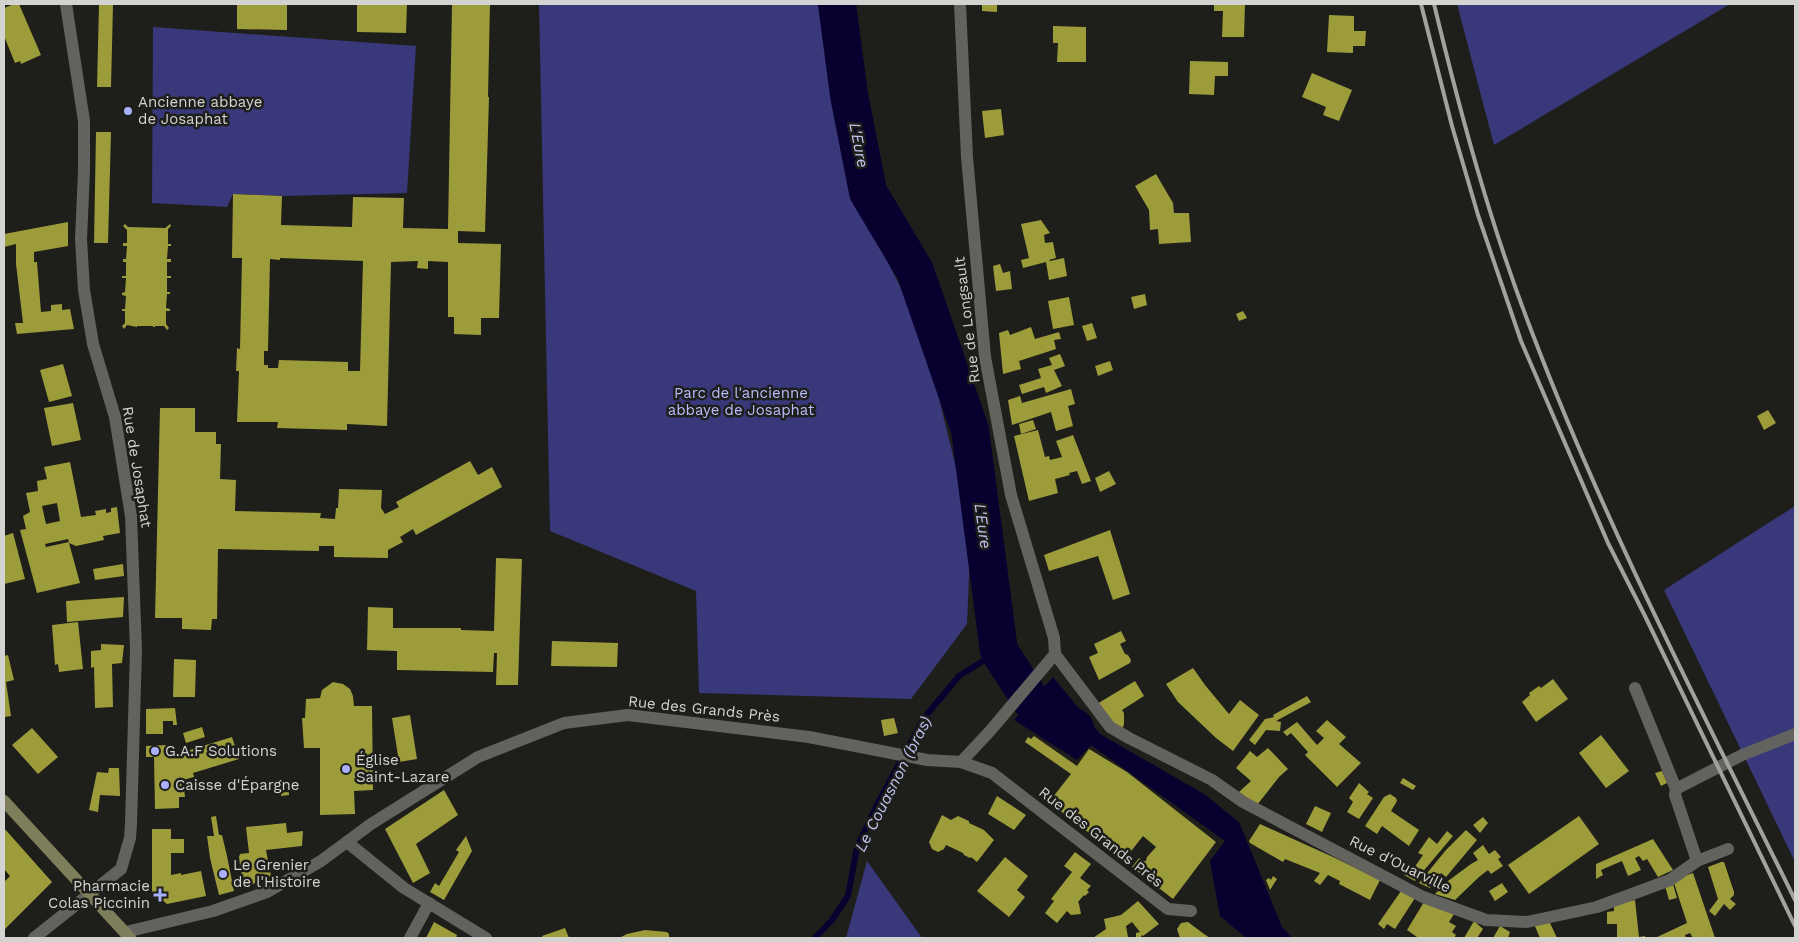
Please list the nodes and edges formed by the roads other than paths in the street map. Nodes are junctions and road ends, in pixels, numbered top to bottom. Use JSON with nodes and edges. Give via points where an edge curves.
{"nodes":[{"id":1,"x":66,"y":4,"type":"edge"},
{"id":2,"x":960,"y":4,"type":"edge"},
{"id":3,"x":1052,"y":659,"type":"junction"},
{"id":4,"x":1634,"y":688,"type":"dead end"},
{"id":5,"x":1795,"y":734,"type":"edge"},
{"id":6,"x":961,"y":762,"type":"junction"},
{"id":7,"x":1676,"y":789,"type":"junction"},
{"id":8,"x":4,"y":801,"type":"edge"},
{"id":9,"x":347,"y":842,"type":"junction"},
{"id":10,"x":1728,"y":849,"type":"dead end"},
{"id":11,"x":1697,"y":861,"type":"junction"},
{"id":12,"x":90,"y":894,"type":"junction"},
{"id":13,"x":429,"y":903,"type":"junction"},
{"id":14,"x":1190,"y":911,"type":"dead end"},
{"id":15,"x":128,"y":935,"type":"edge"},
{"id":16,"x":34,"y":938,"type":"edge"},
{"id":17,"x":410,"y":938,"type":"edge"},
{"id":18,"x":486,"y":938,"type":"edge"}],
"edges":[{"from":1,"to":12,"type":"street","name":"Rue de Josaphat","via":[[84,121],[81,239],[84,290],[93,344],[115,417],[131,516],[136,650],[130,838],[121,869]]},
{"from":2,"to":3,"type":"street","name":"Rue de Longsault","via":[[966,156],[984,357],[1011,495],[1054,638]]},
{"from":3,"to":6,"type":"street"},
{"from":3,"to":11,"type":"street","name":"Rue d'Ouarville","via":[[1110,727],[1128,738],[1212,780],[1243,802],[1424,897],[1486,920],[1527,922],[1597,907],[1670,880]]},
{"from":4,"to":7,"type":"street"},
{"from":5,"to":7,"type":"street","via":[[1742,755]]},
{"from":6,"to":9,"type":"street","name":"Rue des Grands Près","via":[[927,760],[809,737],[628,715],[564,723],[478,757]]},
{"from":6,"to":14,"type":"street","name":"Rue des Grands Près","via":[[992,773],[1168,909]]},
{"from":7,"to":11,"type":"street","via":[[1675,795]]},
{"from":8,"to":12,"type":"main road"},
{"from":9,"to":13,"type":"street","via":[[404,888]]},
{"from":9,"to":15,"type":"street","name":"Rue des Grands Près","via":[[267,892]]},
{"from":10,"to":11,"type":"street","name":"Rue d'Ouarville"},
{"from":12,"to":15,"type":"main road"},
{"from":12,"to":16,"type":"street","name":"Rue de Josaphat"},
{"from":13,"to":17,"type":"street"},
{"from":13,"to":18,"type":"street"}]}
